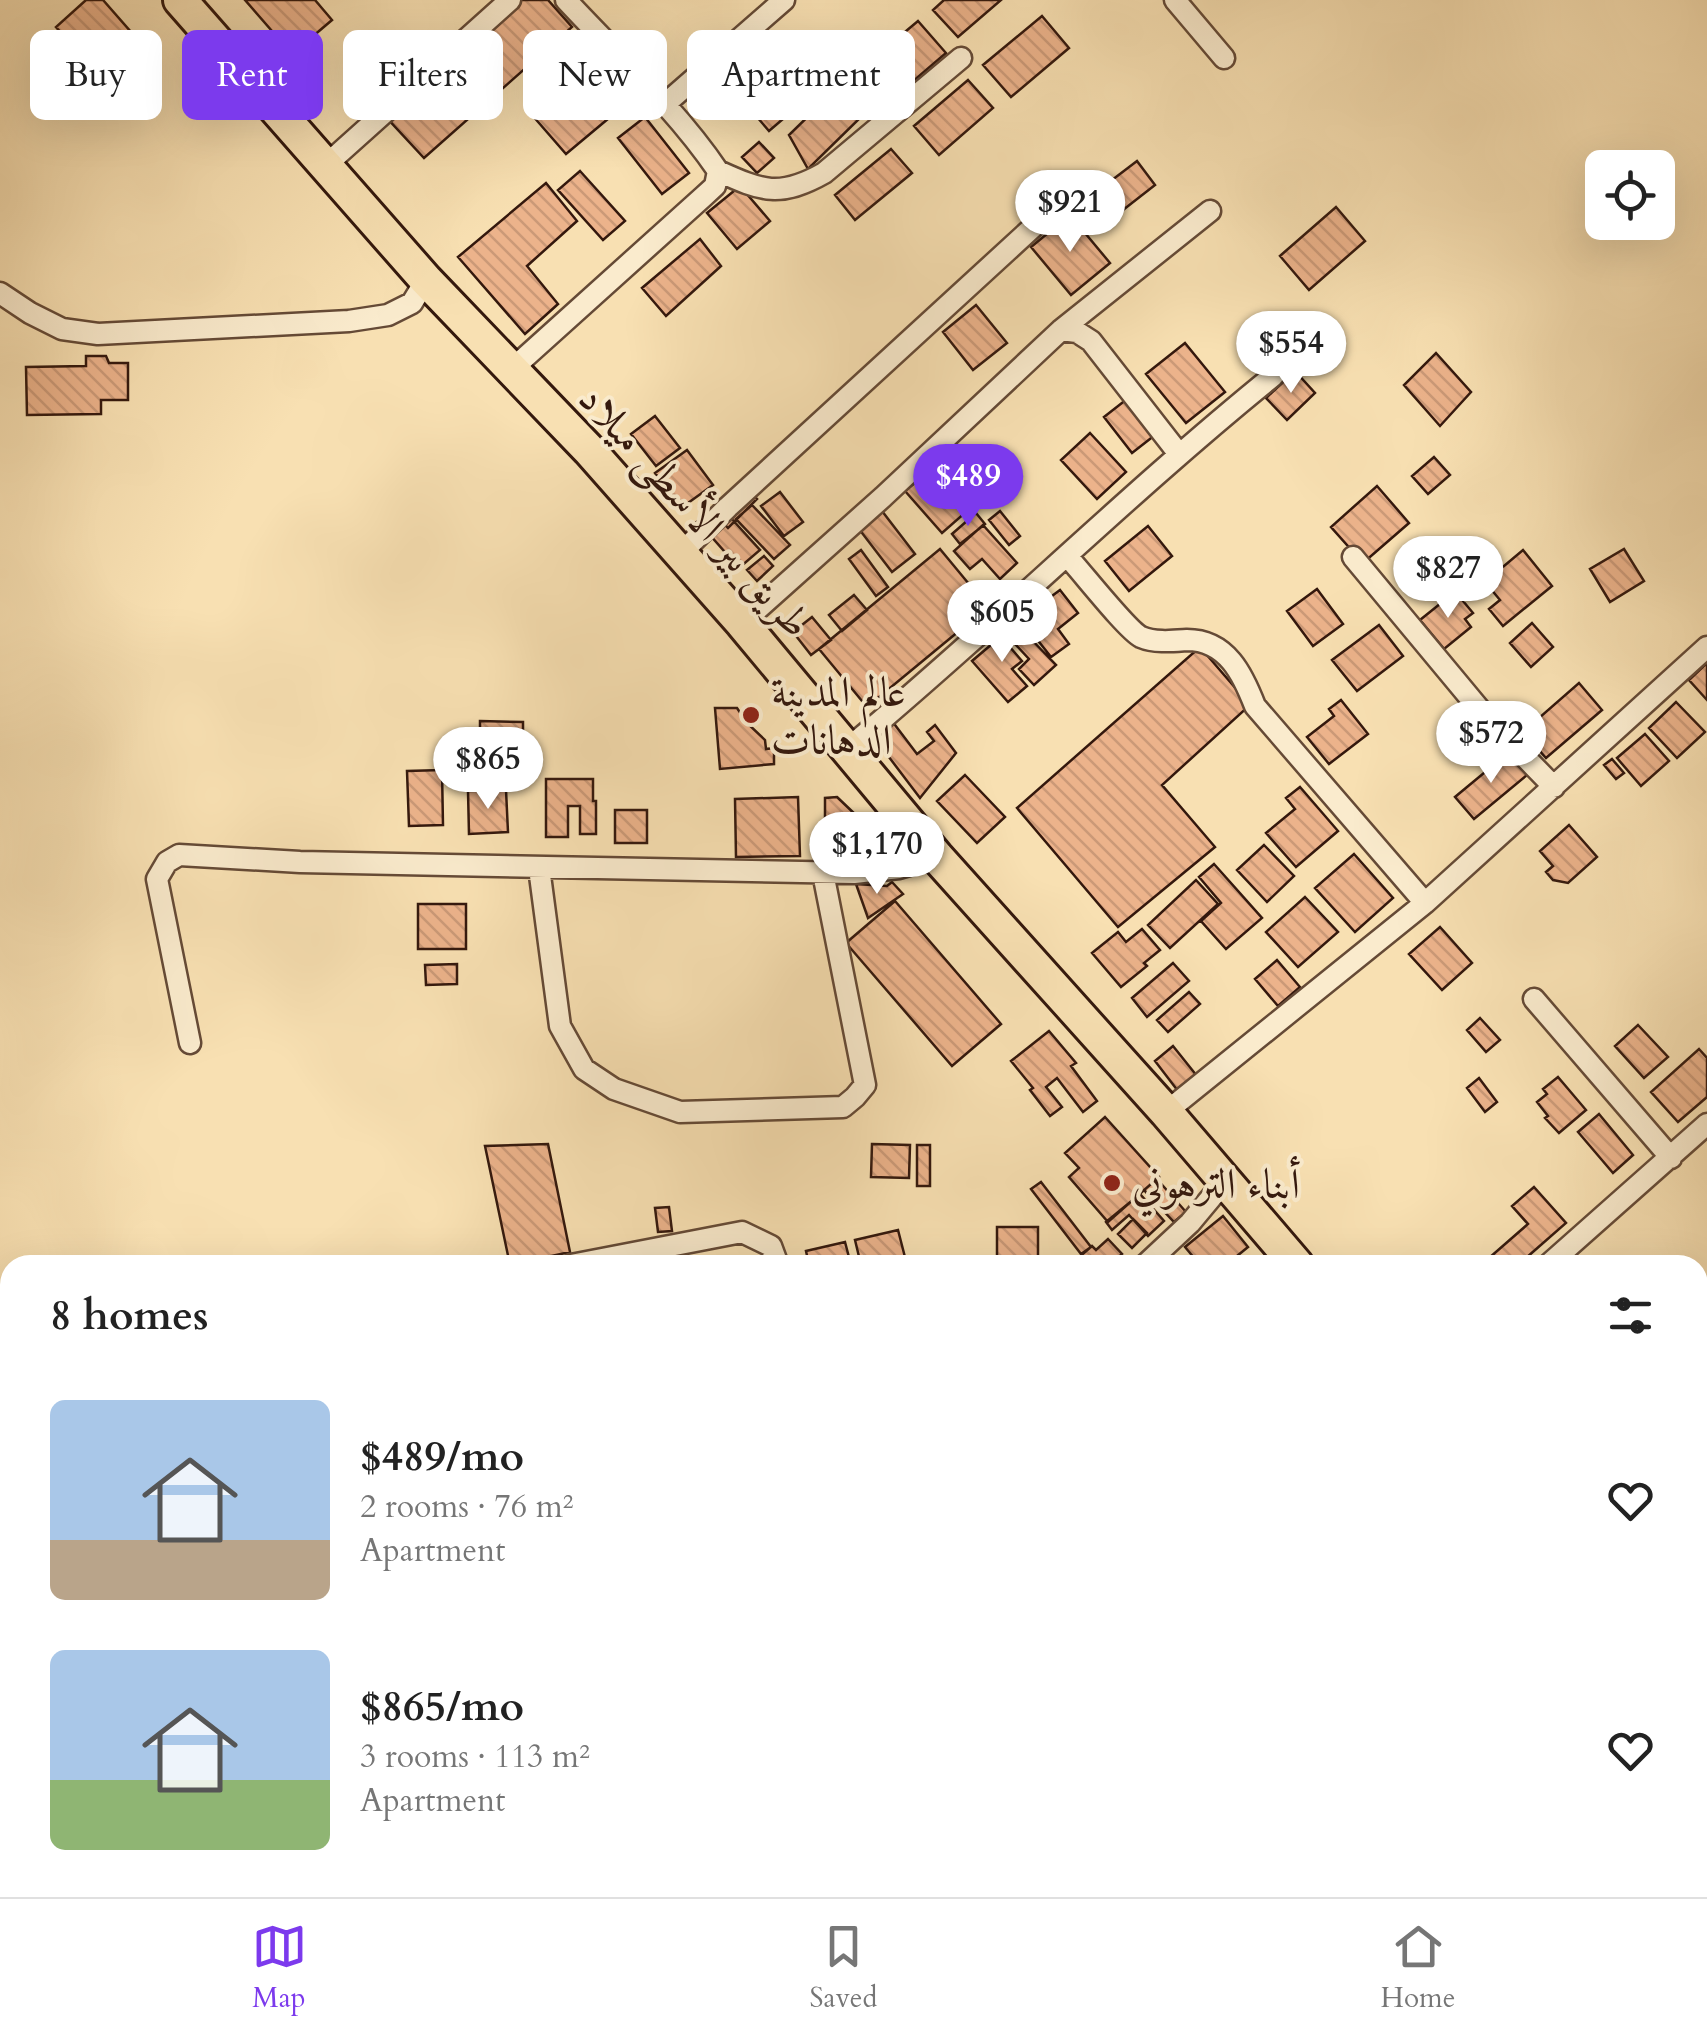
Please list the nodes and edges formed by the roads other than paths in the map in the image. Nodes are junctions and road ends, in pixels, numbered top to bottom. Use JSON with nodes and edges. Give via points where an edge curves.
{"nodes":[{"id":1,"x":510,"y":0,"type":"edge"},
{"id":2,"x":566,"y":0,"type":"edge"},
{"id":3,"x":784,"y":0,"type":"edge"},
{"id":4,"x":1175,"y":0,"type":"edge"},
{"id":5,"x":189,"y":3,"type":"edge"},
{"id":6,"x":594,"y":30,"type":"edge"},
{"id":7,"x":961,"y":58,"type":"dead end"},
{"id":8,"x":1224,"y":58,"type":"dead end"},
{"id":9,"x":667,"y":102,"type":"edge"},
{"id":10,"x":667,"y":108,"type":"edge"},
{"id":11,"x":326,"y":165,"type":"junction"},
{"id":12,"x":718,"y":171,"type":"junction"},
{"id":13,"x":1210,"y":211,"type":"dead end"},
{"id":14,"x":1044,"y":217,"type":"dead end"},
{"id":15,"x":426,"y":280,"type":"junction"},
{"id":16,"x":0,"y":293,"type":"edge"},
{"id":17,"x":1061,"y":330,"type":"junction"},
{"id":18,"x":512,"y":369,"type":"junction"},
{"id":19,"x":1273,"y":376,"type":"dead end"},
{"id":20,"x":1179,"y":454,"type":"junction"},
{"id":21,"x":680,"y":554,"type":"junction"},
{"id":22,"x":1068,"y":556,"type":"junction"},
{"id":23,"x":1353,"y":556,"type":"dead end"},
{"id":24,"x":742,"y":623,"type":"junction"},
{"id":25,"x":1707,"y":647,"type":"edge"},
{"id":26,"x":846,"y":750,"type":"junction"},
{"id":27,"x":1554,"y":786,"type":"junction"},
{"id":28,"x":937,"y":857,"type":"junction"},
{"id":29,"x":539,"y":868,"type":"junction"},
{"id":30,"x":823,"y":873,"type":"junction"},
{"id":31,"x":1425,"y":904,"type":"junction"},
{"id":32,"x":1534,"y":999,"type":"dead end"},
{"id":33,"x":190,"y":1044,"type":"dead end"},
{"id":34,"x":1166,"y":1112,"type":"junction"},
{"id":35,"x":1707,"y":1124,"type":"edge"},
{"id":36,"x":1671,"y":1158,"type":"junction"},
{"id":37,"x":1225,"y":1181,"type":"junction"},
{"id":38,"x":622,"y":1255,"type":"edge"},
{"id":39,"x":774,"y":1255,"type":"edge"},
{"id":40,"x":1156,"y":1255,"type":"edge"},
{"id":41,"x":1288,"y":1255,"type":"edge"},
{"id":42,"x":1559,"y":1255,"type":"edge"}],
"edges":[{"from":1,"to":11,"type":"street"},
{"from":2,"to":6,"type":"street"},
{"from":3,"to":9,"type":"street"},
{"from":4,"to":8,"type":"street"},
{"from":5,"to":11,"type":"main road","name":"طريق بير الأسطى ميلاد"},
{"from":7,"to":12,"type":"street","via":[[802,186],[758,188]]},
{"from":10,"to":12,"type":"street"},
{"from":11,"to":15,"type":"main road","name":"طريق بير الأسطى ميلاد"},
{"from":12,"to":18,"type":"street","via":[[704,197]]},
{"from":13,"to":17,"type":"street"},
{"from":14,"to":21,"type":"street"},
{"from":15,"to":16,"type":"street","via":[[412,303],[349,322],[98,334],[62,329]]},
{"from":15,"to":18,"type":"main road","name":"طريق بير الأسطى ميلاد"},
{"from":17,"to":20,"type":"street","via":[[1091,341]]},
{"from":17,"to":24,"type":"street"},
{"from":18,"to":21,"type":"main road","name":"طريق بير الأسطى ميلاد"},
{"from":19,"to":20,"type":"street"},
{"from":20,"to":22,"type":"street"},
{"from":21,"to":24,"type":"main road","name":"طريق بير الأسطى ميلاد"},
{"from":22,"to":26,"type":"street"},
{"from":22,"to":31,"type":"street","via":[[1140,636],[1194,640],[1220,650],[1239,669],[1255,706]]},
{"from":23,"to":27,"type":"street","via":[[1486,717]]},
{"from":24,"to":26,"type":"main road","name":"طريق بير الأسطى ميلاد"},
{"from":25,"to":27,"type":"street"},
{"from":26,"to":28,"type":"main road","name":"طريق بير الأسطى ميلاد"},
{"from":27,"to":31,"type":"street"},
{"from":28,"to":30,"type":"street","via":[[899,868]]},
{"from":28,"to":34,"type":"main road","name":"طريق بير الأسطى ميلاد"},
{"from":29,"to":30,"type":"street"},
{"from":29,"to":30,"type":"street","via":[[560,1026],[584,1069],[614,1089],[680,1112],[842,1107],[865,1085]]},
{"from":29,"to":33,"type":"street","via":[[179,855],[158,879]]},
{"from":31,"to":34,"type":"street"},
{"from":32,"to":36,"type":"street"},
{"from":34,"to":37,"type":"main road","name":"طريق بير الأسطى ميلاد"},
{"from":35,"to":36,"type":"street"},
{"from":36,"to":42,"type":"street"},
{"from":37,"to":40,"type":"street"},
{"from":37,"to":41,"type":"main road","name":"طريق بير الأسطى ميلاد"},
{"from":38,"to":39,"type":"street","via":[[742,1232],[771,1246]]}]}
